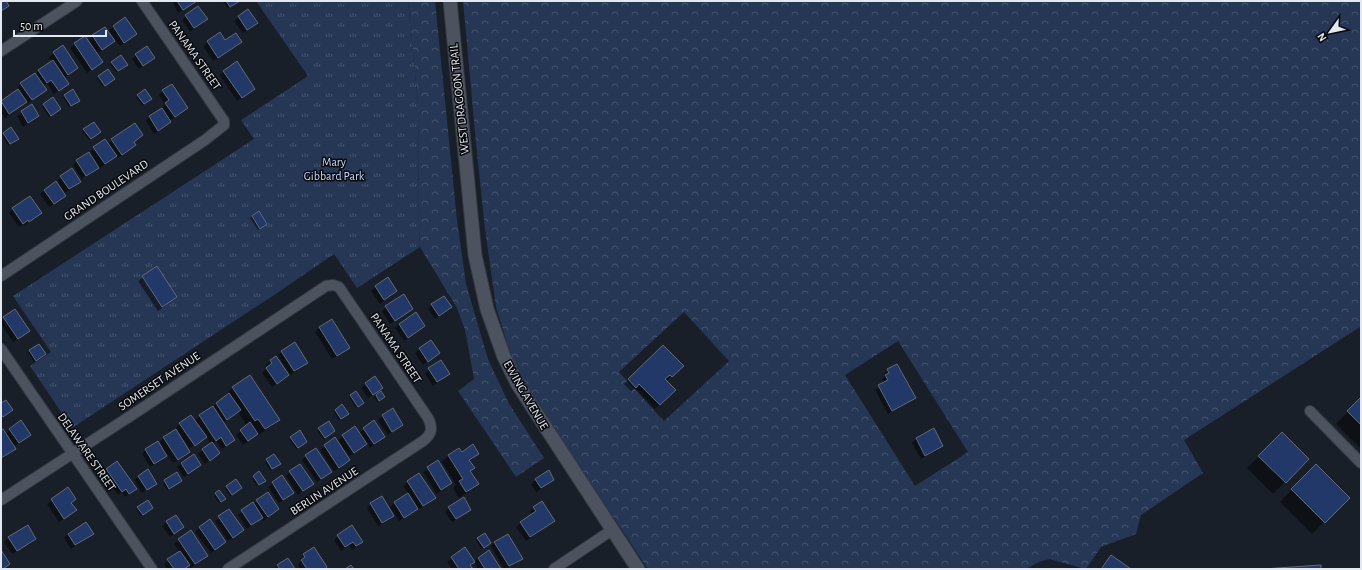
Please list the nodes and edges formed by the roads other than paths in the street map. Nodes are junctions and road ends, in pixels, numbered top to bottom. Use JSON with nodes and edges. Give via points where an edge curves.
{"nodes":[{"id":1,"x":77,"y":1,"type":"edge"},
{"id":2,"x":142,"y":1,"type":"edge"},
{"id":3,"x":450,"y":1,"type":"edge"},
{"id":4,"x":1,"y":51,"type":"edge"},
{"id":5,"x":224,"y":125,"type":"joint"},
{"id":6,"x":469,"y":198,"type":"joint"},
{"id":7,"x":1,"y":276,"type":"edge"},
{"id":8,"x":332,"y":285,"type":"joint"},
{"id":9,"x":1,"y":349,"type":"edge"},
{"id":10,"x":1310,"y":411,"type":"dead end"},
{"id":11,"x":432,"y":431,"type":"joint"},
{"id":12,"x":72,"y":453,"type":"junction"},
{"id":13,"x":1361,"y":463,"type":"edge"},
{"id":14,"x":1,"y":500,"type":"edge"},
{"id":15,"x":612,"y":530,"type":"junction"},
{"id":16,"x":152,"y":569,"type":"edge"},
{"id":17,"x":228,"y":569,"type":"edge"},
{"id":18,"x":554,"y":569,"type":"edge"},
{"id":19,"x":638,"y":569,"type":"edge"}],
"edges":[{"from":1,"to":4,"type":"street"},
{"from":2,"to":5,"type":"street","name":"PANAMA STREET","via":[[224,121]]},
{"from":3,"to":6,"type":"street","name":"WEST DRAGOON TRAIL"},
{"from":5,"to":7,"type":"street","name":"GRAND BOULEVARD","via":[[206,140]]},
{"from":6,"to":15,"type":"street","name":"EWING AVENUE","via":[[481,285],[504,357],[528,403]]},
{"from":8,"to":11,"type":"street","name":"PANAMA STREET","via":[[339,287],[349,301],[428,418]]},
{"from":8,"to":12,"type":"street","name":"SOMERSET AVENUE","via":[[326,286]]},
{"from":9,"to":12,"type":"street","name":"DELAWARE STREET"},
{"from":10,"to":13,"type":"street"},
{"from":11,"to":17,"type":"street","name":"BERLIN AVENUE","via":[[423,441]]},
{"from":12,"to":14,"type":"street","name":"SOMERSET AVENUE"},
{"from":12,"to":16,"type":"street","name":"DELAWARE STREET"},
{"from":15,"to":18,"type":"street"},
{"from":15,"to":19,"type":"street","name":"EWING AVENUE"}]}
